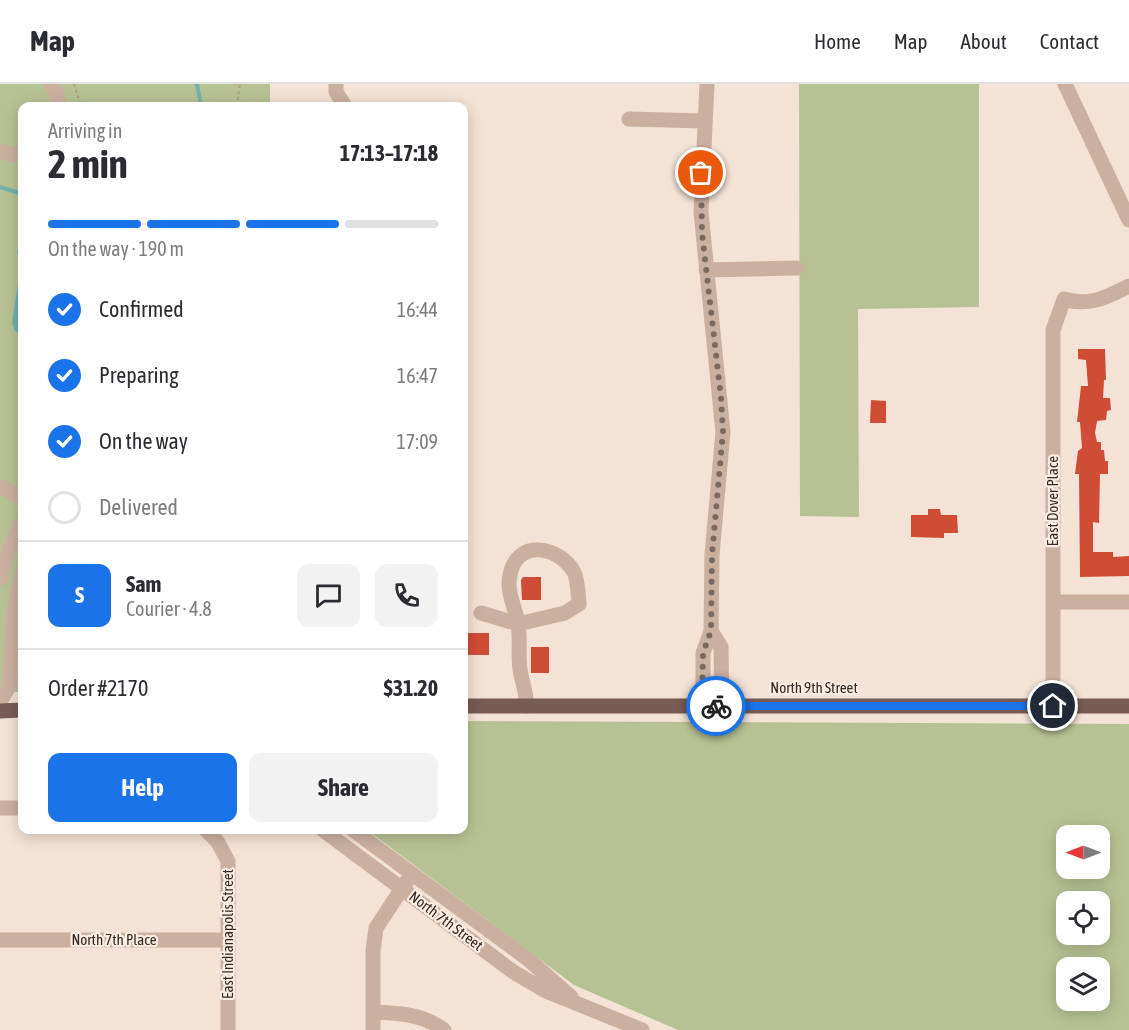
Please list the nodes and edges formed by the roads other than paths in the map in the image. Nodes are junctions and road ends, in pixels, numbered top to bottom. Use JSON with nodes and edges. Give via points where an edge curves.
{"nodes":[{"id":1,"x":51,"y":84,"type":"edge"},
{"id":2,"x":336,"y":84,"type":"edge"},
{"id":3,"x":707,"y":84,"type":"edge"},
{"id":4,"x":1065,"y":84,"type":"edge"},
{"id":5,"x":59,"y":102,"type":"edge"},
{"id":6,"x":342,"y":102,"type":"edge"},
{"id":7,"x":628,"y":119,"type":"dead end"},
{"id":8,"x":704,"y":120,"type":"junction"},
{"id":9,"x":0,"y":151,"type":"edge"},
{"id":10,"x":18,"y":154,"type":"edge"},
{"id":11,"x":1129,"y":220,"type":"edge"},
{"id":12,"x":797,"y":268,"type":"dead end"},
{"id":13,"x":706,"y":270,"type":"junction"},
{"id":14,"x":1129,"y":286,"type":"edge"},
{"id":15,"x":0,"y":486,"type":"edge"},
{"id":16,"x":18,"y":496,"type":"edge"},
{"id":17,"x":18,"y":530,"type":"edge"},
{"id":18,"x":0,"y":579,"type":"edge"},
{"id":19,"x":18,"y":592,"type":"edge"},
{"id":20,"x":1053,"y":602,"type":"junction"},
{"id":21,"x":1129,"y":602,"type":"edge"},
{"id":22,"x":481,"y":613,"type":"dead end"},
{"id":23,"x":518,"y":624,"type":"junction"},
{"id":24,"x":711,"y":631,"type":"junction"},
{"id":25,"x":0,"y":702,"type":"edge"},
{"id":26,"x":468,"y":706,"type":"edge"},
{"id":27,"x":527,"y":706,"type":"junction"},
{"id":28,"x":702,"y":706,"type":"junction"},
{"id":29,"x":722,"y":706,"type":"junction"},
{"id":30,"x":1053,"y":706,"type":"junction"},
{"id":31,"x":1129,"y":706,"type":"edge"},
{"id":32,"x":18,"y":710,"type":"edge"},
{"id":33,"x":0,"y":711,"type":"edge"},
{"id":34,"x":0,"y":808,"type":"edge"},
{"id":35,"x":18,"y":808,"type":"edge"},
{"id":36,"x":328,"y":834,"type":"edge"},
{"id":37,"x":359,"y":834,"type":"edge"},
{"id":38,"x":212,"y":835,"type":"edge"},
{"id":39,"x":413,"y":873,"type":"junction"},
{"id":40,"x":402,"y":888,"type":"junction"},
{"id":41,"x":0,"y":940,"type":"edge"},
{"id":42,"x":228,"y":940,"type":"junction"},
{"id":43,"x":575,"y":1002,"type":"junction"},
{"id":44,"x":373,"y":1012,"type":"junction"},
{"id":45,"x":228,"y":1030,"type":"edge"},
{"id":46,"x":373,"y":1030,"type":"edge"},
{"id":47,"x":444,"y":1030,"type":"edge"},
{"id":48,"x":642,"y":1030,"type":"edge"}],
"edges":[{"from":1,"to":5,"type":"street"},
{"from":2,"to":6,"type":"street"},
{"from":3,"to":8,"type":"street"},
{"from":4,"to":11,"type":"street"},
{"from":7,"to":8,"type":"street"},
{"from":8,"to":13,"type":"street","via":[[700,205]]},
{"from":9,"to":10,"type":"street"},
{"from":12,"to":13,"type":"street"},
{"from":13,"to":24,"type":"street","via":[[723,432],[712,555]]},
{"from":14,"to":20,"type":"street","name":"East Dover Place","via":[[1089,302],[1064,299],[1053,330]]},
{"from":15,"to":16,"type":"street"},
{"from":17,"to":18,"type":"street"},
{"from":19,"to":25,"type":"street","via":[[10,685]]},
{"from":20,"to":21,"type":"street"},
{"from":20,"to":30,"type":"street","name":"East Dover Place"},
{"from":22,"to":23,"type":"street"},
{"from":23,"to":23,"type":"street","via":[[509,589],[512,568],[528,551],[546,549],[565,560],[575,574],[579,604],[565,613]]},
{"from":23,"to":27,"type":"street"},
{"from":24,"to":28,"type":"street","via":[[703,653]]},
{"from":24,"to":29,"type":"street","via":[[722,651]]},
{"from":26,"to":27,"type":"main road","name":"North 9th Street"},
{"from":27,"to":28,"type":"main road","name":"North 9th Street"},
{"from":28,"to":29,"type":"main road","name":"North 9th Street"},
{"from":29,"to":30,"type":"main road","name":"North 9th Street"},
{"from":30,"to":31,"type":"main road","name":"North 9th Street"},
{"from":32,"to":33,"type":"main road"},
{"from":34,"to":35,"type":"street"},
{"from":36,"to":40,"type":"street","name":"North 7th Street"},
{"from":37,"to":39,"type":"street","name":"North 7th Street"},
{"from":38,"to":42,"type":"street","name":"East Indianapolis Street","via":[[228,861]]},
{"from":39,"to":40,"type":"street"},
{"from":39,"to":43,"type":"street","name":"North 7th Street","via":[[529,960]]},
{"from":40,"to":43,"type":"street","name":"North 7th Street","via":[[515,973]]},
{"from":40,"to":44,"type":"street","via":[[376,927]]},
{"from":41,"to":42,"type":"street","name":"North 7th Place"},
{"from":42,"to":45,"type":"street","name":"East Indianapolis Street"},
{"from":43,"to":48,"type":"street","name":"North 7th Street"},
{"from":44,"to":46,"type":"street"},
{"from":44,"to":47,"type":"street","via":[[431,1020]]}]}
